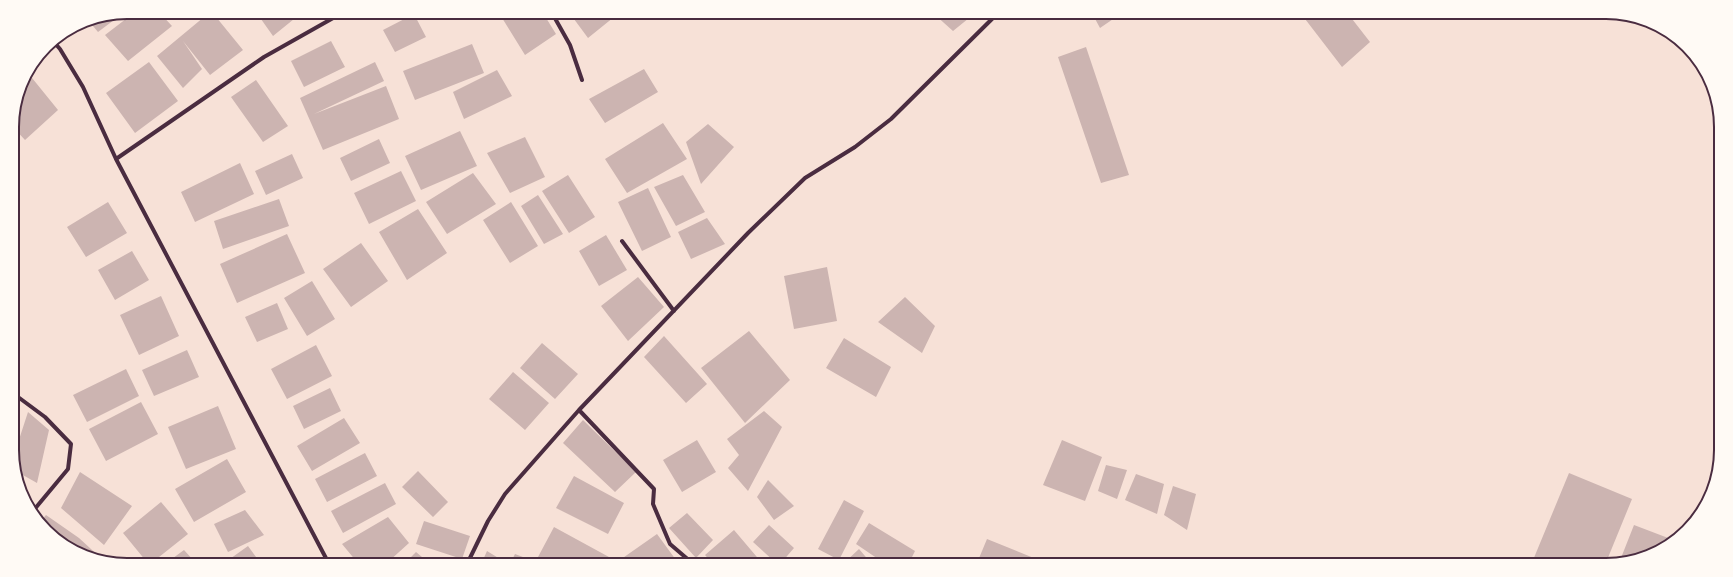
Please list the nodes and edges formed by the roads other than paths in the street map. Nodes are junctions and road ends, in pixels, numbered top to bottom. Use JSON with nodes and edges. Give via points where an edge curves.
{"nodes":[{"id":1,"x":331,"y":19,"type":"edge"},
{"id":2,"x":555,"y":19,"type":"edge"},
{"id":3,"x":992,"y":19,"type":"edge"},
{"id":4,"x":57,"y":45,"type":"edge"},
{"id":5,"x":582,"y":80,"type":"dead end"},
{"id":6,"x":116,"y":159,"type":"junction"},
{"id":7,"x":622,"y":241,"type":"dead end"},
{"id":8,"x":674,"y":311,"type":"junction"},
{"id":9,"x":19,"y":398,"type":"edge"},
{"id":10,"x":579,"y":410,"type":"junction"},
{"id":11,"x":36,"y":508,"type":"edge"},
{"id":12,"x":326,"y":558,"type":"edge"},
{"id":13,"x":470,"y":558,"type":"edge"},
{"id":14,"x":686,"y":558,"type":"edge"}],
"edges":[{"from":1,"to":6,"type":"street","via":[[264,57]]},
{"from":2,"to":5,"type":"street","via":[[570,45]]},
{"from":3,"to":8,"type":"street","via":[[891,119],[855,147],[805,178],[748,233]]},
{"from":4,"to":6,"type":"street","via":[[83,87]]},
{"from":6,"to":12,"type":"street"},
{"from":7,"to":8,"type":"street"},
{"from":8,"to":10,"type":"street"},
{"from":9,"to":11,"type":"street","via":[[45,417],[71,444],[68,469]]},
{"from":10,"to":13,"type":"street","via":[[505,494]]},
{"from":10,"to":14,"type":"street","via":[[654,489],[653,504],[670,544]]}]}
